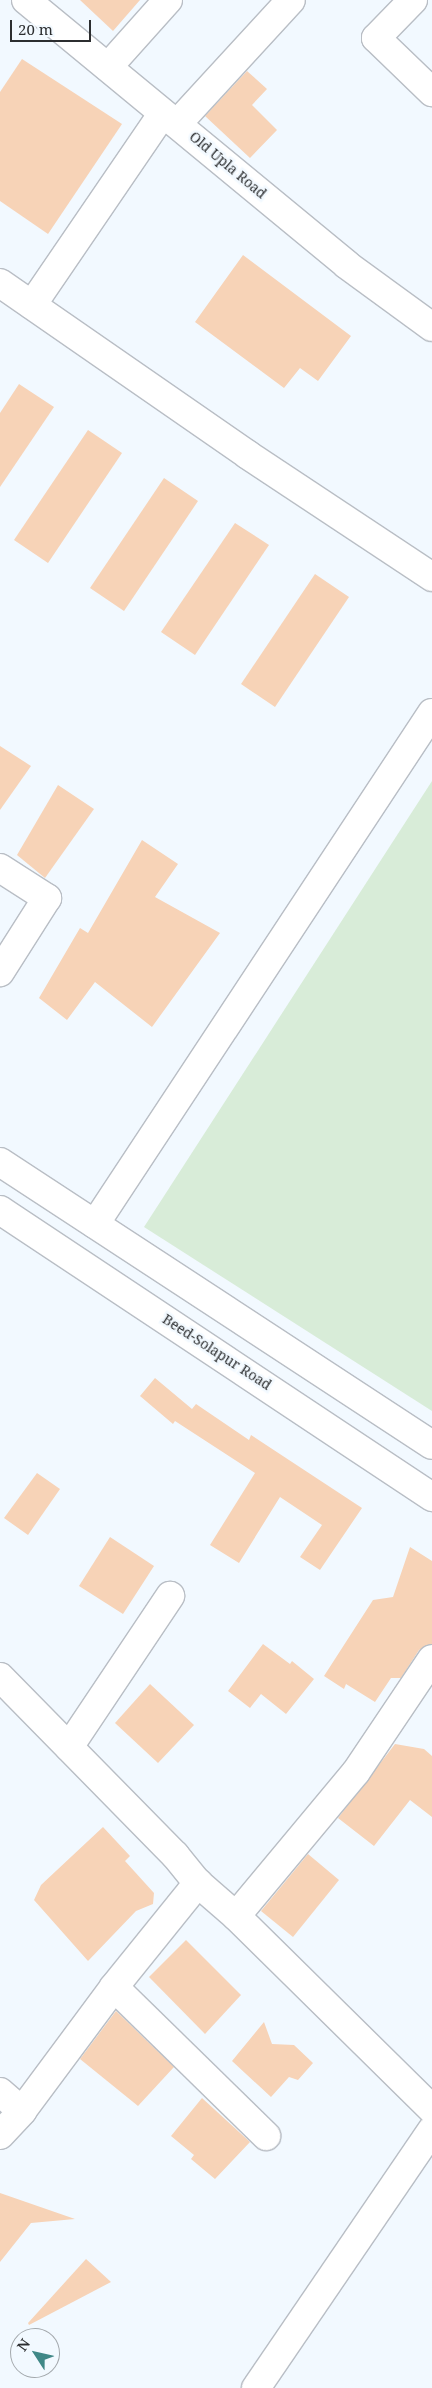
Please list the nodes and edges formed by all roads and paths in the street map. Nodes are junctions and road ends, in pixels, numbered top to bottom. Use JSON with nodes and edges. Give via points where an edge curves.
{"nodes":[{"id":1,"x":26,"y":0,"type":"edge"},
{"id":2,"x":168,"y":0,"type":"edge"},
{"id":3,"x":413,"y":0,"type":"edge"},
{"id":4,"x":282,"y":3,"type":"edge"},
{"id":5,"x":108,"y":67,"type":"junction"},
{"id":6,"x":432,"y":92,"type":"edge"},
{"id":7,"x":170,"y":118,"type":"junction"},
{"id":8,"x":0,"y":283,"type":"edge"},
{"id":9,"x":32,"y":306,"type":"junction"},
{"id":10,"x":432,"y":327,"type":"edge"},
{"id":11,"x":432,"y":577,"type":"edge"},
{"id":12,"x":432,"y":713,"type":"edge"},
{"id":13,"x":0,"y":868,"type":"edge"},
{"id":14,"x":0,"y":972,"type":"edge"},
{"id":15,"x":0,"y":1162,"type":"edge"},
{"id":16,"x":0,"y":1210,"type":"edge"},
{"id":17,"x":95,"y":1224,"type":"junction"},
{"id":18,"x":432,"y":1446,"type":"edge"},
{"id":19,"x":432,"y":1497,"type":"edge"},
{"id":20,"x":170,"y":1596,"type":"dead end"},
{"id":21,"x":432,"y":1659,"type":"edge"},
{"id":22,"x":0,"y":1677,"type":"edge"},
{"id":23,"x":69,"y":1747,"type":"junction"},
{"id":24,"x":198,"y":1883,"type":"junction"},
{"id":25,"x":236,"y":1916,"type":"junction"},
{"id":26,"x":114,"y":1987,"type":"junction"},
{"id":27,"x":0,"y":2092,"type":"edge"},
{"id":28,"x":432,"y":2109,"type":"edge"},
{"id":29,"x":22,"y":2111,"type":"junction"},
{"id":30,"x":432,"y":2130,"type":"edge"},
{"id":31,"x":0,"y":2135,"type":"edge"},
{"id":32,"x":266,"y":2136,"type":"dead end"},
{"id":33,"x":256,"y":2388,"type":"edge"}],
"edges":[{"from":1,"to":5,"type":"street","name":"Old Upla Road"},
{"from":2,"to":5,"type":"street"},
{"from":3,"to":6,"type":"street","via":[[376,38]]},
{"from":4,"to":7,"type":"street"},
{"from":5,"to":7,"type":"street","name":"Old Upla Road"},
{"from":7,"to":9,"type":"street"},
{"from":7,"to":10,"type":"street","name":"Old Upla Road","via":[[347,265]]},
{"from":8,"to":9,"type":"street"},
{"from":9,"to":11,"type":"street","via":[[248,456]]},
{"from":12,"to":17,"type":"street"},
{"from":13,"to":14,"type":"street","via":[[47,898]]},
{"from":15,"to":17,"type":"street"},
{"from":16,"to":19,"type":"street","name":"Beed-Solapur Road"},
{"from":17,"to":18,"type":"street"},
{"from":20,"to":23,"type":"street"},
{"from":21,"to":25,"type":"street","via":[[356,1772]]},
{"from":22,"to":23,"type":"street"},
{"from":23,"to":24,"type":"street","via":[[175,1855]]},
{"from":24,"to":25,"type":"street"},
{"from":24,"to":26,"type":"street"},
{"from":25,"to":28,"type":"street"},
{"from":26,"to":29,"type":"street"},
{"from":26,"to":32,"type":"street"},
{"from":27,"to":29,"type":"street"},
{"from":29,"to":31,"type":"street"},
{"from":30,"to":33,"type":"street"}]}
